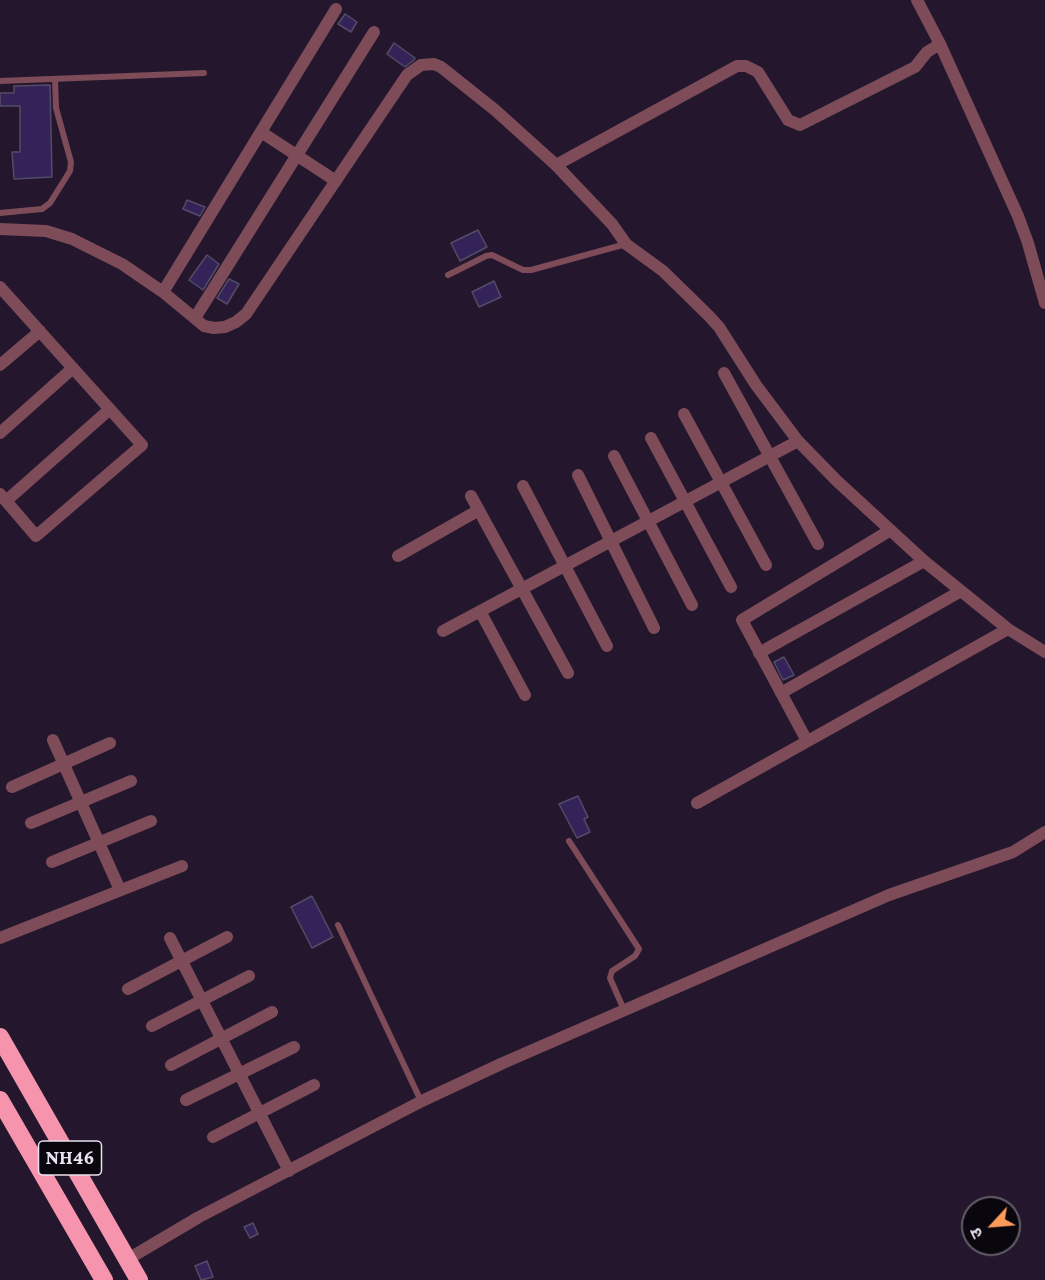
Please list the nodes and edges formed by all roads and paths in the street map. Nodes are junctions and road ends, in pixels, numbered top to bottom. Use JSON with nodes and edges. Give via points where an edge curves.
{"nodes":[{"id":1,"x":917,"y":0,"type":"edge"},
{"id":2,"x":336,"y":9,"type":"dead end"},
{"id":3,"x":374,"y":32,"type":"dead end"},
{"id":4,"x":940,"y":44,"type":"junction"},
{"id":5,"x":204,"y":73,"type":"dead end"},
{"id":6,"x":55,"y":80,"type":"junction"},
{"id":7,"x":0,"y":81,"type":"edge"},
{"id":8,"x":261,"y":132,"type":"junction"},
{"id":9,"x":296,"y":156,"type":"junction"},
{"id":10,"x":556,"y":165,"type":"junction"},
{"id":11,"x":336,"y":181,"type":"junction"},
{"id":12,"x":0,"y":213,"type":"edge"},
{"id":13,"x":0,"y":229,"type":"edge"},
{"id":14,"x":626,"y":244,"type":"junction"},
{"id":15,"x":448,"y":275,"type":"dead end"},
{"id":16,"x":1,"y":289,"type":"edge"},
{"id":17,"x":163,"y":292,"type":"junction"},
{"id":18,"x":1045,"y":303,"type":"edge"},
{"id":19,"x":195,"y":318,"type":"junction"},
{"id":20,"x":40,"y":331,"type":"junction"},
{"id":21,"x":0,"y":365,"type":"edge"},
{"id":22,"x":73,"y":369,"type":"junction"},
{"id":23,"x":724,"y":373,"type":"dead end"},
{"id":24,"x":110,"y":409,"type":"junction"},
{"id":25,"x":684,"y":414,"type":"dead end"},
{"id":26,"x":0,"y":433,"type":"edge"},
{"id":27,"x":651,"y":438,"type":"dead end"},
{"id":28,"x":798,"y":441,"type":"junction"},
{"id":29,"x":614,"y":456,"type":"dead end"},
{"id":30,"x":770,"y":456,"type":"junction"},
{"id":31,"x":578,"y":475,"type":"dead end"},
{"id":32,"x":722,"y":482,"type":"junction"},
{"id":33,"x":523,"y":486,"type":"dead end"},
{"id":34,"x":471,"y":496,"type":"dead end"},
{"id":35,"x":3,"y":497,"type":"edge"},
{"id":36,"x":685,"y":501,"type":"junction"},
{"id":37,"x":479,"y":510,"type":"junction"},
{"id":38,"x":648,"y":521,"type":"junction"},
{"id":39,"x":889,"y":531,"type":"junction"},
{"id":40,"x":611,"y":541,"type":"junction"},
{"id":41,"x":818,"y":544,"type":"dead end"},
{"id":42,"x":398,"y":556,"type":"dead end"},
{"id":43,"x":924,"y":561,"type":"junction"},
{"id":44,"x":766,"y":565,"type":"dead end"},
{"id":45,"x":564,"y":566,"type":"junction"},
{"id":46,"x":731,"y":587,"type":"dead end"},
{"id":47,"x":523,"y":588,"type":"junction"},
{"id":48,"x":960,"y":591,"type":"junction"},
{"id":49,"x":692,"y":605,"type":"dead end"},
{"id":50,"x":480,"y":611,"type":"junction"},
{"id":51,"x":654,"y":628,"type":"dead end"},
{"id":52,"x":1008,"y":629,"type":"junction"},
{"id":53,"x":443,"y":631,"type":"dead end"},
{"id":54,"x":607,"y":646,"type":"dead end"},
{"id":55,"x":1045,"y":652,"type":"edge"},
{"id":56,"x":759,"y":653,"type":"junction"},
{"id":57,"x":568,"y":673,"type":"dead end"},
{"id":58,"x":781,"y":693,"type":"junction"},
{"id":59,"x":525,"y":695,"type":"dead end"},
{"id":60,"x":53,"y":740,"type":"dead end"},
{"id":61,"x":807,"y":741,"type":"junction"},
{"id":62,"x":110,"y":743,"type":"dead end"},
{"id":63,"x":64,"y":764,"type":"junction"},
{"id":64,"x":131,"y":781,"type":"dead end"},
{"id":65,"x":12,"y":787,"type":"dead end"},
{"id":66,"x":81,"y":802,"type":"junction"},
{"id":67,"x":697,"y":803,"type":"dead end"},
{"id":68,"x":151,"y":820,"type":"dead end"},
{"id":69,"x":31,"y":823,"type":"dead end"},
{"id":70,"x":1045,"y":832,"type":"edge"},
{"id":71,"x":569,"y":841,"type":"dead end"},
{"id":72,"x":99,"y":842,"type":"junction"},
{"id":73,"x":52,"y":862,"type":"dead end"},
{"id":74,"x":182,"y":866,"type":"dead end"},
{"id":75,"x":120,"y":890,"type":"junction"},
{"id":76,"x":338,"y":925,"type":"dead end"},
{"id":77,"x":227,"y":937,"type":"dead end"},
{"id":78,"x":0,"y":938,"type":"edge"},
{"id":79,"x":170,"y":938,"type":"dead end"},
{"id":80,"x":181,"y":960,"type":"junction"},
{"id":81,"x":249,"y":976,"type":"dead end"},
{"id":82,"x":128,"y":988,"type":"dead end"},
{"id":83,"x":202,"y":1000,"type":"junction"},
{"id":84,"x":624,"y":1010,"type":"junction"},
{"id":85,"x":272,"y":1012,"type":"dead end"},
{"id":86,"x":152,"y":1026,"type":"dead end"},
{"id":87,"x":0,"y":1037,"type":"edge"},
{"id":88,"x":221,"y":1039,"type":"junction"},
{"id":89,"x":294,"y":1047,"type":"dead end"},
{"id":90,"x":171,"y":1065,"type":"dead end"},
{"id":91,"x":239,"y":1074,"type":"junction"},
{"id":92,"x":314,"y":1085,"type":"dead end"},
{"id":93,"x":0,"y":1100,"type":"edge"},
{"id":94,"x":186,"y":1100,"type":"dead end"},
{"id":95,"x":422,"y":1101,"type":"junction"},
{"id":96,"x":260,"y":1113,"type":"junction"},
{"id":97,"x":213,"y":1137,"type":"dead end"},
{"id":98,"x":289,"y":1172,"type":"junction"},
{"id":99,"x":128,"y":1258,"type":"junction"},
{"id":100,"x":104,"y":1280,"type":"edge"},
{"id":101,"x":139,"y":1280,"type":"edge"}],
"edges":[{"from":1,"to":4,"type":"street"},
{"from":2,"to":8,"type":"street"},
{"from":3,"to":9,"type":"street"},
{"from":4,"to":10,"type":"street","via":[[915,67],[800,126],[788,120],[758,72],[737,66]]},
{"from":4,"to":18,"type":"street","via":[[1018,216]]},
{"from":5,"to":6,"type":"lane"},
{"from":6,"to":7,"type":"lane"},
{"from":6,"to":12,"type":"lane","via":[[56,108],[70,171],[50,203],[42,208]]},
{"from":8,"to":9,"type":"street"},
{"from":8,"to":17,"type":"street"},
{"from":9,"to":11,"type":"street"},
{"from":9,"to":19,"type":"street"},
{"from":10,"to":11,"type":"street","via":[[495,110],[441,67],[428,63],[407,75]]},
{"from":10,"to":14,"type":"street"},
{"from":11,"to":19,"type":"street","via":[[246,314],[225,327],[214,328]]},
{"from":13,"to":17,"type":"street","via":[[46,231],[72,239],[122,264]]},
{"from":14,"to":15,"type":"lane","via":[[531,270],[486,256]]},
{"from":14,"to":28,"type":"street","via":[[663,271],[719,327]]},
{"from":16,"to":20,"type":"street"},
{"from":17,"to":19,"type":"street"},
{"from":20,"to":21,"type":"street"},
{"from":20,"to":22,"type":"street"},
{"from":22,"to":24,"type":"street"},
{"from":22,"to":26,"type":"street"},
{"from":23,"to":30,"type":"street"},
{"from":24,"to":35,"type":"street"},
{"from":24,"to":35,"type":"street","via":[[142,445],[36,536]]},
{"from":25,"to":32,"type":"street"},
{"from":27,"to":36,"type":"street"},
{"from":28,"to":30,"type":"street"},
{"from":28,"to":39,"type":"street"},
{"from":29,"to":38,"type":"street"},
{"from":30,"to":32,"type":"street"},
{"from":30,"to":41,"type":"street"},
{"from":31,"to":40,"type":"street"},
{"from":32,"to":36,"type":"street"},
{"from":32,"to":44,"type":"street"},
{"from":33,"to":45,"type":"street"},
{"from":34,"to":37,"type":"street"},
{"from":36,"to":38,"type":"street"},
{"from":36,"to":46,"type":"street"},
{"from":37,"to":42,"type":"street"},
{"from":37,"to":47,"type":"street"},
{"from":38,"to":40,"type":"street"},
{"from":38,"to":49,"type":"street"},
{"from":39,"to":43,"type":"street"},
{"from":39,"to":56,"type":"street","via":[[742,620]]},
{"from":40,"to":45,"type":"street"},
{"from":40,"to":51,"type":"street"},
{"from":43,"to":48,"type":"street"},
{"from":43,"to":56,"type":"street"},
{"from":45,"to":47,"type":"street"},
{"from":45,"to":54,"type":"street"},
{"from":47,"to":50,"type":"street"},
{"from":47,"to":57,"type":"street"},
{"from":48,"to":52,"type":"street"},
{"from":48,"to":58,"type":"street"},
{"from":50,"to":53,"type":"street"},
{"from":50,"to":59,"type":"street"},
{"from":52,"to":55,"type":"street"},
{"from":52,"to":61,"type":"street"},
{"from":56,"to":58,"type":"street"},
{"from":58,"to":61,"type":"street"},
{"from":60,"to":63,"type":"street"},
{"from":61,"to":67,"type":"street"},
{"from":62,"to":63,"type":"street"},
{"from":63,"to":65,"type":"street"},
{"from":63,"to":66,"type":"street"},
{"from":64,"to":66,"type":"street"},
{"from":66,"to":69,"type":"street"},
{"from":66,"to":72,"type":"street"},
{"from":68,"to":72,"type":"street"},
{"from":70,"to":84,"type":"street","via":[[1013,852],[889,895]]},
{"from":71,"to":84,"type":"lane","via":[[639,950],[612,971],[610,978]]},
{"from":72,"to":73,"type":"street"},
{"from":72,"to":75,"type":"street"},
{"from":74,"to":75,"type":"street"},
{"from":75,"to":78,"type":"street"},
{"from":76,"to":95,"type":"lane"},
{"from":77,"to":80,"type":"street"},
{"from":79,"to":80,"type":"street"},
{"from":80,"to":82,"type":"street"},
{"from":80,"to":83,"type":"street"},
{"from":81,"to":83,"type":"street"},
{"from":83,"to":86,"type":"street"},
{"from":83,"to":88,"type":"street"},
{"from":84,"to":95,"type":"street"},
{"from":85,"to":88,"type":"street"},
{"from":87,"to":99,"type":"highway","number":"NH46"},
{"from":88,"to":90,"type":"street"},
{"from":88,"to":91,"type":"street"},
{"from":89,"to":91,"type":"street"},
{"from":91,"to":94,"type":"street"},
{"from":91,"to":96,"type":"street"},
{"from":92,"to":96,"type":"street"},
{"from":93,"to":100,"type":"highway","number":"NH46"},
{"from":95,"to":98,"type":"street"},
{"from":96,"to":97,"type":"street"},
{"from":96,"to":98,"type":"street"},
{"from":98,"to":99,"type":"street"},
{"from":99,"to":101,"type":"highway","number":"NH46"}]}
